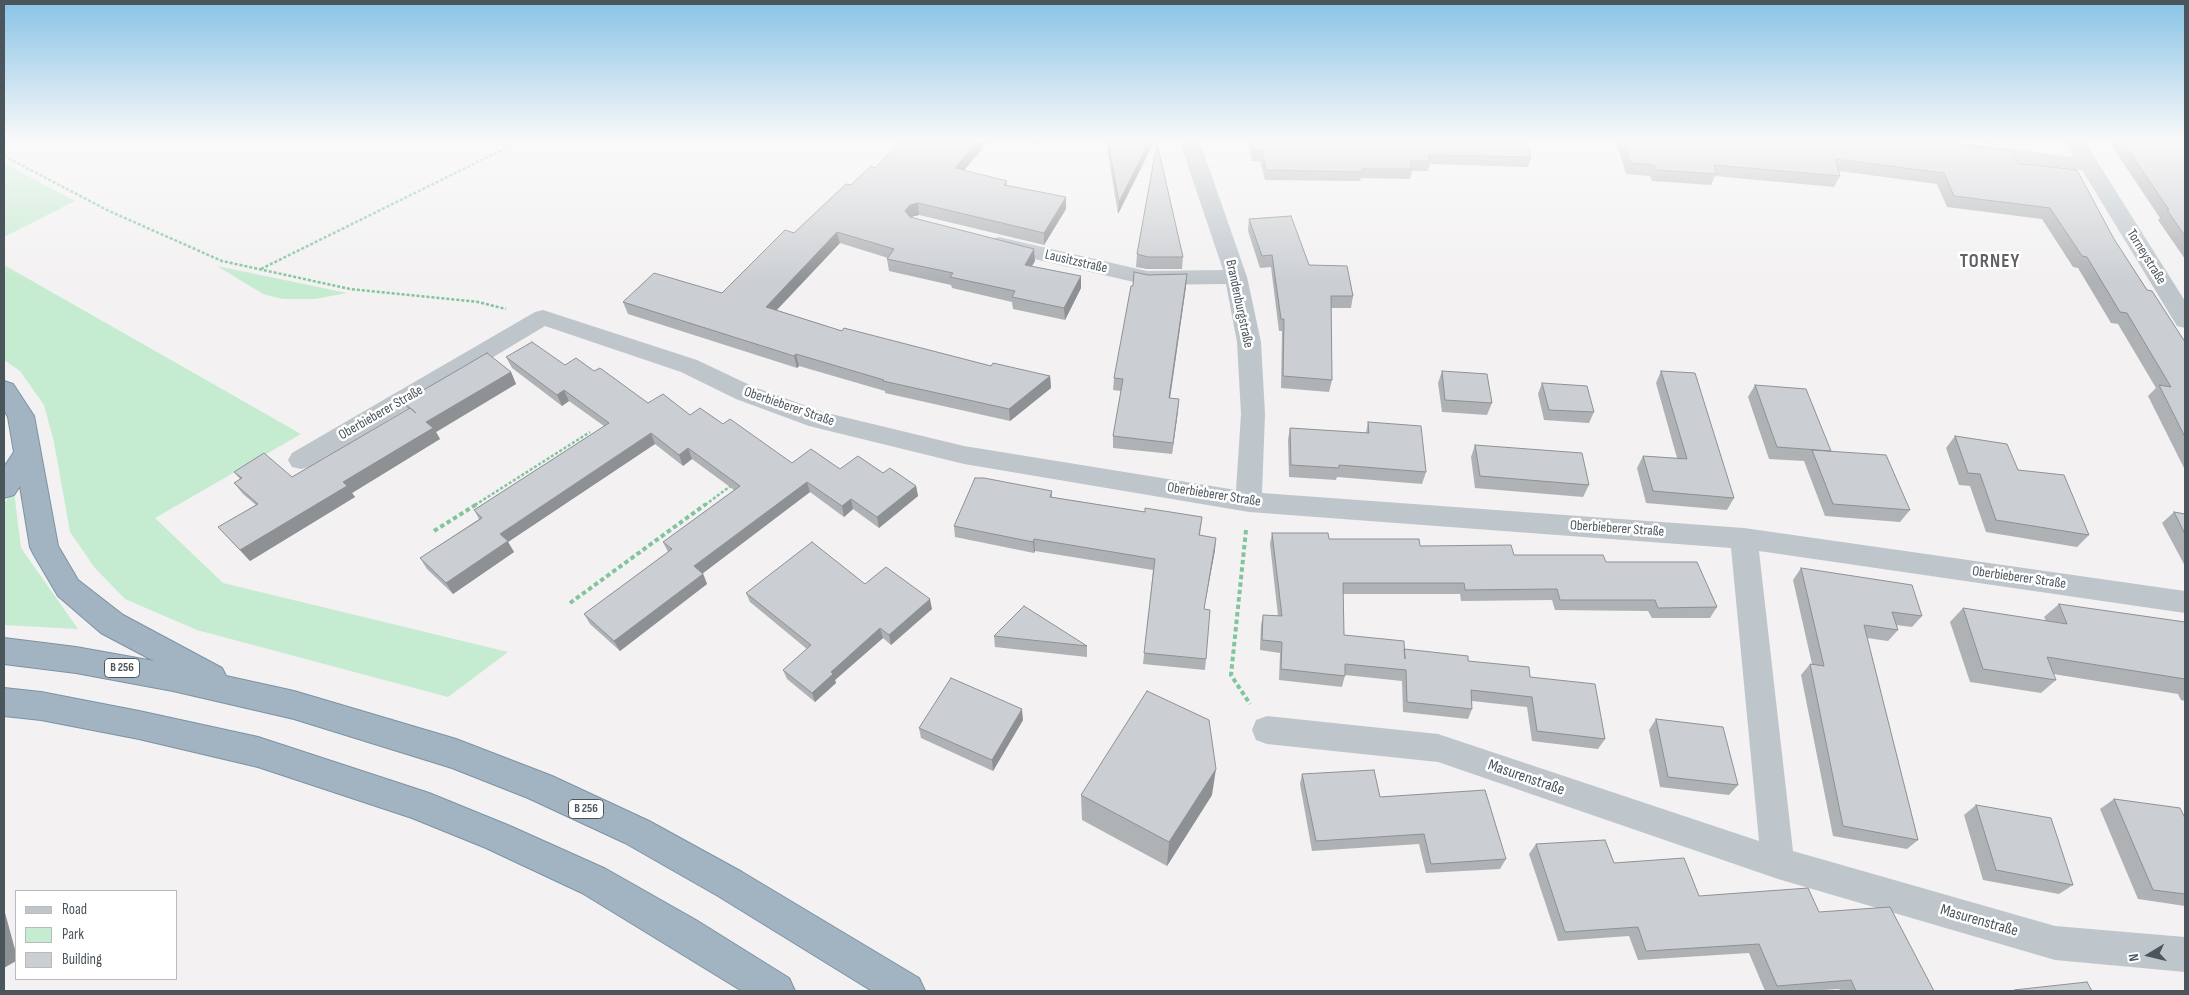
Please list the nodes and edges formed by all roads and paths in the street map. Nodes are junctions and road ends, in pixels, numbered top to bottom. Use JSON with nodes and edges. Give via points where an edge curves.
{"nodes":[{"id":1,"x":66,"y":188,"type":"edge"},
{"id":2,"x":424,"y":188,"type":"edge"},
{"id":3,"x":1206,"y":188,"type":"edge"},
{"id":4,"x":2104,"y":188,"type":"edge"},
{"id":5,"x":976,"y":238,"type":"edge"},
{"id":6,"x":260,"y":270,"type":"junction"},
{"id":7,"x":1236,"y":277,"type":"junction"},
{"id":8,"x":478,"y":302,"type":"dead end"},
{"id":9,"x":2185,"y":320,"type":"edge"},
{"id":10,"x":4,"y":390,"type":"edge"},
{"id":11,"x":590,"y":432,"type":"dead end"},
{"id":12,"x":28,"y":452,"type":"junction"},
{"id":13,"x":301,"y":460,"type":"dead end"},
{"id":14,"x":734,"y":483,"type":"edge"},
{"id":15,"x":4,"y":488,"type":"edge"},
{"id":16,"x":1249,"y":502,"type":"junction"},
{"id":17,"x":434,"y":530,"type":"dead end"},
{"id":18,"x":1744,"y":538,"type":"junction"},
{"id":19,"x":2185,"y":602,"type":"edge"},
{"id":20,"x":570,"y":603,"type":"dead end"},
{"id":21,"x":4,"y":651,"type":"edge"},
{"id":22,"x":238,"y":693,"type":"junction"},
{"id":23,"x":4,"y":702,"type":"edge"},
{"id":24,"x":1267,"y":730,"type":"joint"},
{"id":25,"x":1778,"y":862,"type":"junction"},
{"id":26,"x":2185,"y":955,"type":"edge"},
{"id":27,"x":776,"y":991,"type":"edge"},
{"id":28,"x":906,"y":991,"type":"edge"}],
"edges":[{"from":1,"to":6,"type":"path","via":[[222,261]]},
{"from":2,"to":6,"type":"path"},
{"from":3,"to":7,"type":"street","name":"Brandenburgstraße"},
{"from":4,"to":9,"type":"street","name":"Torneystraße"},
{"from":5,"to":7,"type":"street","name":"Lausitzstraße","via":[[1147,278]]},
{"from":6,"to":8,"type":"path","via":[[350,289]]},
{"from":7,"to":16,"type":"street","name":"Brandenburgstraße","via":[[1249,342],[1253,414]]},
{"from":10,"to":12,"type":"highway","via":[[21,416]]},
{"from":11,"to":17,"type":"path"},
{"from":12,"to":15,"type":"highway"},
{"from":12,"to":22,"type":"highway","via":[[44,547],[68,588],[112,624]]},
{"from":13,"to":16,"type":"street","name":"Oberbieberer Straße","via":[[543,317],[689,366],[745,393],[818,420],[964,454]]},
{"from":14,"to":20,"type":"path"},
{"from":16,"to":18,"type":"street","name":"Oberbieberer Straße"},
{"from":16,"to":24,"type":"path","via":[[1231,675]]},
{"from":18,"to":19,"type":"street","name":"Oberbieberer Straße"},
{"from":18,"to":25,"type":"street"},
{"from":21,"to":22,"type":"highway","number":"B 256","via":[[76,660]]},
{"from":22,"to":28,"type":"highway","number":"B 256","via":[[389,732],[540,787],[637,832]]},
{"from":23,"to":27,"type":"highway","via":[[139,725],[258,752],[417,804],[594,881]]},
{"from":24,"to":25,"type":"street","name":"Masurenstraße","via":[[1438,748]]},
{"from":25,"to":26,"type":"street","name":"Masurenstraße","via":[[2055,943]]}]}
